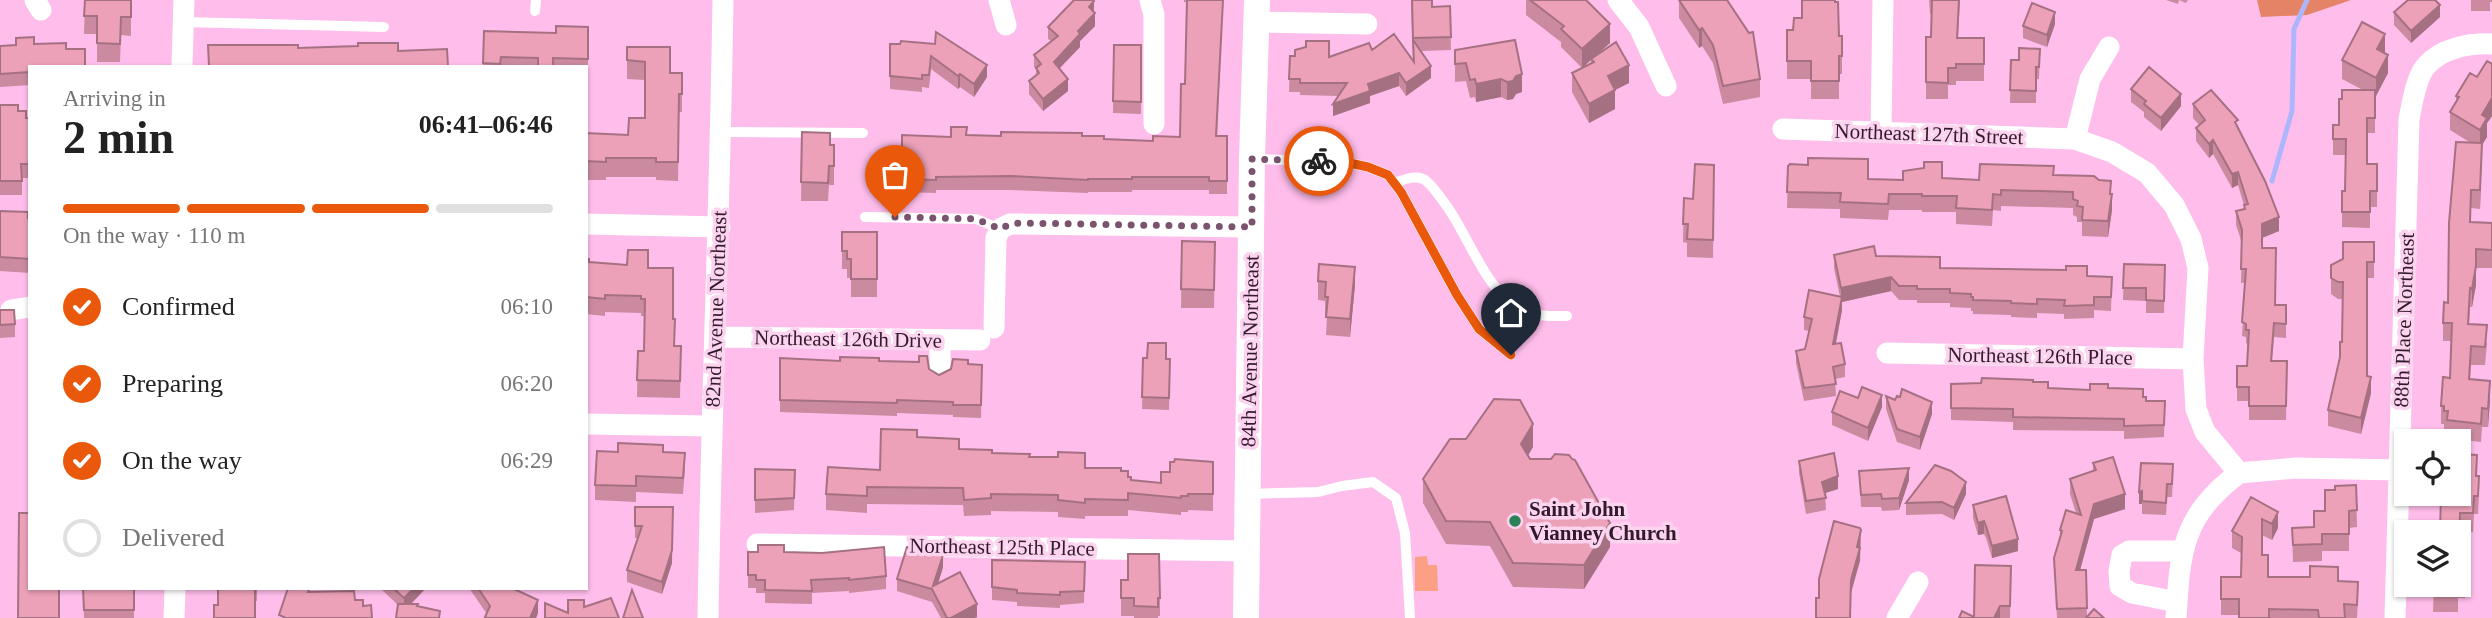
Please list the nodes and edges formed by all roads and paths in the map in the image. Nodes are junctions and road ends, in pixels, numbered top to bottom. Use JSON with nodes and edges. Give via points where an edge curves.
{"nodes":[{"id":1,"x":184,"y":0,"type":"edge"},
{"id":2,"x":723,"y":0,"type":"edge"},
{"id":3,"x":999,"y":0,"type":"edge"},
{"id":4,"x":1150,"y":0,"type":"edge"},
{"id":5,"x":1618,"y":0,"type":"edge"},
{"id":6,"x":1883,"y":0,"type":"edge"},
{"id":7,"x":1257,"y":11,"type":"edge"},
{"id":8,"x":183,"y":22,"type":"junction"},
{"id":9,"x":1367,"y":24,"type":"dead end"},
{"id":10,"x":1006,"y":25,"type":"dead end"},
{"id":11,"x":384,"y":27,"type":"dead end"},
{"id":12,"x":2492,"y":44,"type":"edge"},
{"id":13,"x":2109,"y":47,"type":"dead end"},
{"id":14,"x":182,"y":65,"type":"edge"},
{"id":15,"x":1666,"y":86,"type":"dead end"},
{"id":16,"x":1154,"y":124,"type":"dead end"},
{"id":17,"x":1783,"y":129,"type":"dead end"},
{"id":18,"x":721,"y":132,"type":"junction"},
{"id":19,"x":1881,"y":132,"type":"junction"},
{"id":20,"x":863,"y":133,"type":"dead end"},
{"id":21,"x":2075,"y":139,"type":"junction"},
{"id":22,"x":1252,"y":159,"type":"junction"},
{"id":23,"x":1394,"y":183,"type":"junction"},
{"id":24,"x":865,"y":216,"type":"dead end"},
{"id":25,"x":588,"y":224,"type":"edge"},
{"id":26,"x":720,"y":227,"type":"junction"},
{"id":27,"x":1252,"y":227,"type":"junction"},
{"id":28,"x":1000,"y":229,"type":"junction"},
{"id":29,"x":1567,"y":316,"type":"dead end"},
{"id":30,"x":715,"y":337,"type":"junction"},
{"id":31,"x":940,"y":340,"type":"junction"},
{"id":32,"x":1887,"y":354,"type":"dead end"},
{"id":33,"x":1511,"y":355,"type":"dead end"},
{"id":34,"x":2193,"y":359,"type":"junction"},
{"id":35,"x":940,"y":374,"type":"edge"},
{"id":36,"x":588,"y":424,"type":"edge"},
{"id":37,"x":711,"y":426,"type":"junction"},
{"id":38,"x":2400,"y":429,"type":"edge"},
{"id":39,"x":2394,"y":470,"type":"edge"},
{"id":40,"x":2239,"y":473,"type":"junction"},
{"id":41,"x":1247,"y":494,"type":"junction"},
{"id":42,"x":2398,"y":506,"type":"edge"},
{"id":43,"x":757,"y":544,"type":"edge"},
{"id":44,"x":1247,"y":551,"type":"junction"},
{"id":45,"x":2182,"y":551,"type":"junction"},
{"id":46,"x":1917,"y":582,"type":"dead end"},
{"id":47,"x":174,"y":590,"type":"edge"},
{"id":48,"x":2176,"y":610,"type":"edge"},
{"id":49,"x":174,"y":618,"type":"edge"},
{"id":50,"x":708,"y":618,"type":"edge"},
{"id":51,"x":1246,"y":618,"type":"edge"},
{"id":52,"x":1410,"y":618,"type":"edge"},
{"id":53,"x":1897,"y":618,"type":"edge"},
{"id":54,"x":2395,"y":618,"type":"edge"}],
"edges":[{"from":1,"to":8,"type":"street"},
{"from":2,"to":18,"type":"street","name":"82nd Avenue Northeast"},
{"from":3,"to":10,"type":"street"},
{"from":4,"to":16,"type":"street","via":[[1154,15]]},
{"from":5,"to":15,"type":"street","via":[[1640,27]]},
{"from":6,"to":19,"type":"street"},
{"from":7,"to":9,"type":"street"},
{"from":7,"to":22,"type":"street","name":"84th Avenue Northeast"},
{"from":8,"to":11,"type":"lane"},
{"from":8,"to":14,"type":"street"},
{"from":12,"to":38,"type":"street","name":"88th Place Northeast","via":[[2474,43],[2447,51],[2425,66],[2415,92],[2409,119]]},
{"from":13,"to":21,"type":"street","via":[[2090,79]]},
{"from":17,"to":19,"type":"street","name":"Northeast 127th Street"},
{"from":18,"to":20,"type":"lane"},
{"from":18,"to":26,"type":"street","name":"82nd Avenue Northeast"},
{"from":19,"to":21,"type":"street","name":"Northeast 127th Street"},
{"from":21,"to":34,"type":"street","name":"Northeast 127th Street","via":[[2112,152],[2147,173],[2174,205],[2191,239],[2198,268]]},
{"from":22,"to":23,"type":"lane","via":[[1345,162],[1388,175]]},
{"from":22,"to":27,"type":"street","name":"84th Avenue Northeast"},
{"from":23,"to":29,"type":"lane","via":[[1415,177],[1424,180],[1454,217],[1501,295],[1541,316]]},
{"from":23,"to":33,"type":"lane","via":[[1479,329]]},
{"from":24,"to":28,"type":"lane","via":[[976,219]]},
{"from":25,"to":26,"type":"street"},
{"from":26,"to":30,"type":"street","name":"82nd Avenue Northeast"},
{"from":27,"to":28,"type":"street","via":[[1021,223]]},
{"from":27,"to":41,"type":"street","name":"84th Avenue Northeast"},
{"from":28,"to":31,"type":"street","name":"Northeast 126th Drive","via":[[987,334]]},
{"from":30,"to":31,"type":"street","name":"Northeast 126th Drive"},
{"from":30,"to":37,"type":"street","name":"82nd Avenue Northeast"},
{"from":31,"to":35,"type":"street"},
{"from":32,"to":34,"type":"street","name":"Northeast 126th Place"},
{"from":34,"to":40,"type":"street","name":"Northeast 127th Street","via":[[2196,409],[2205,432]]},
{"from":36,"to":37,"type":"street"},
{"from":37,"to":50,"type":"street","name":"82nd Avenue Northeast"},
{"from":39,"to":40,"type":"street","via":[[2296,468]]},
{"from":40,"to":45,"type":"street","via":[[2214,492]]},
{"from":41,"to":44,"type":"street","name":"84th Avenue Northeast"},
{"from":41,"to":52,"type":"lane","via":[[1318,492],[1373,482],[1396,498],[1405,533]]},
{"from":42,"to":54,"type":"street","name":"88th Place Northeast"},
{"from":43,"to":44,"type":"street","name":"Northeast 125th Place"},
{"from":44,"to":51,"type":"street","name":"84th Avenue Northeast"},
{"from":45,"to":48,"type":"street"},
{"from":45,"to":48,"type":"street","via":[[2129,551],[2122,555],[2119,571],[2120,586]]},
{"from":46,"to":53,"type":"street"},
{"from":47,"to":49,"type":"street"}]}
